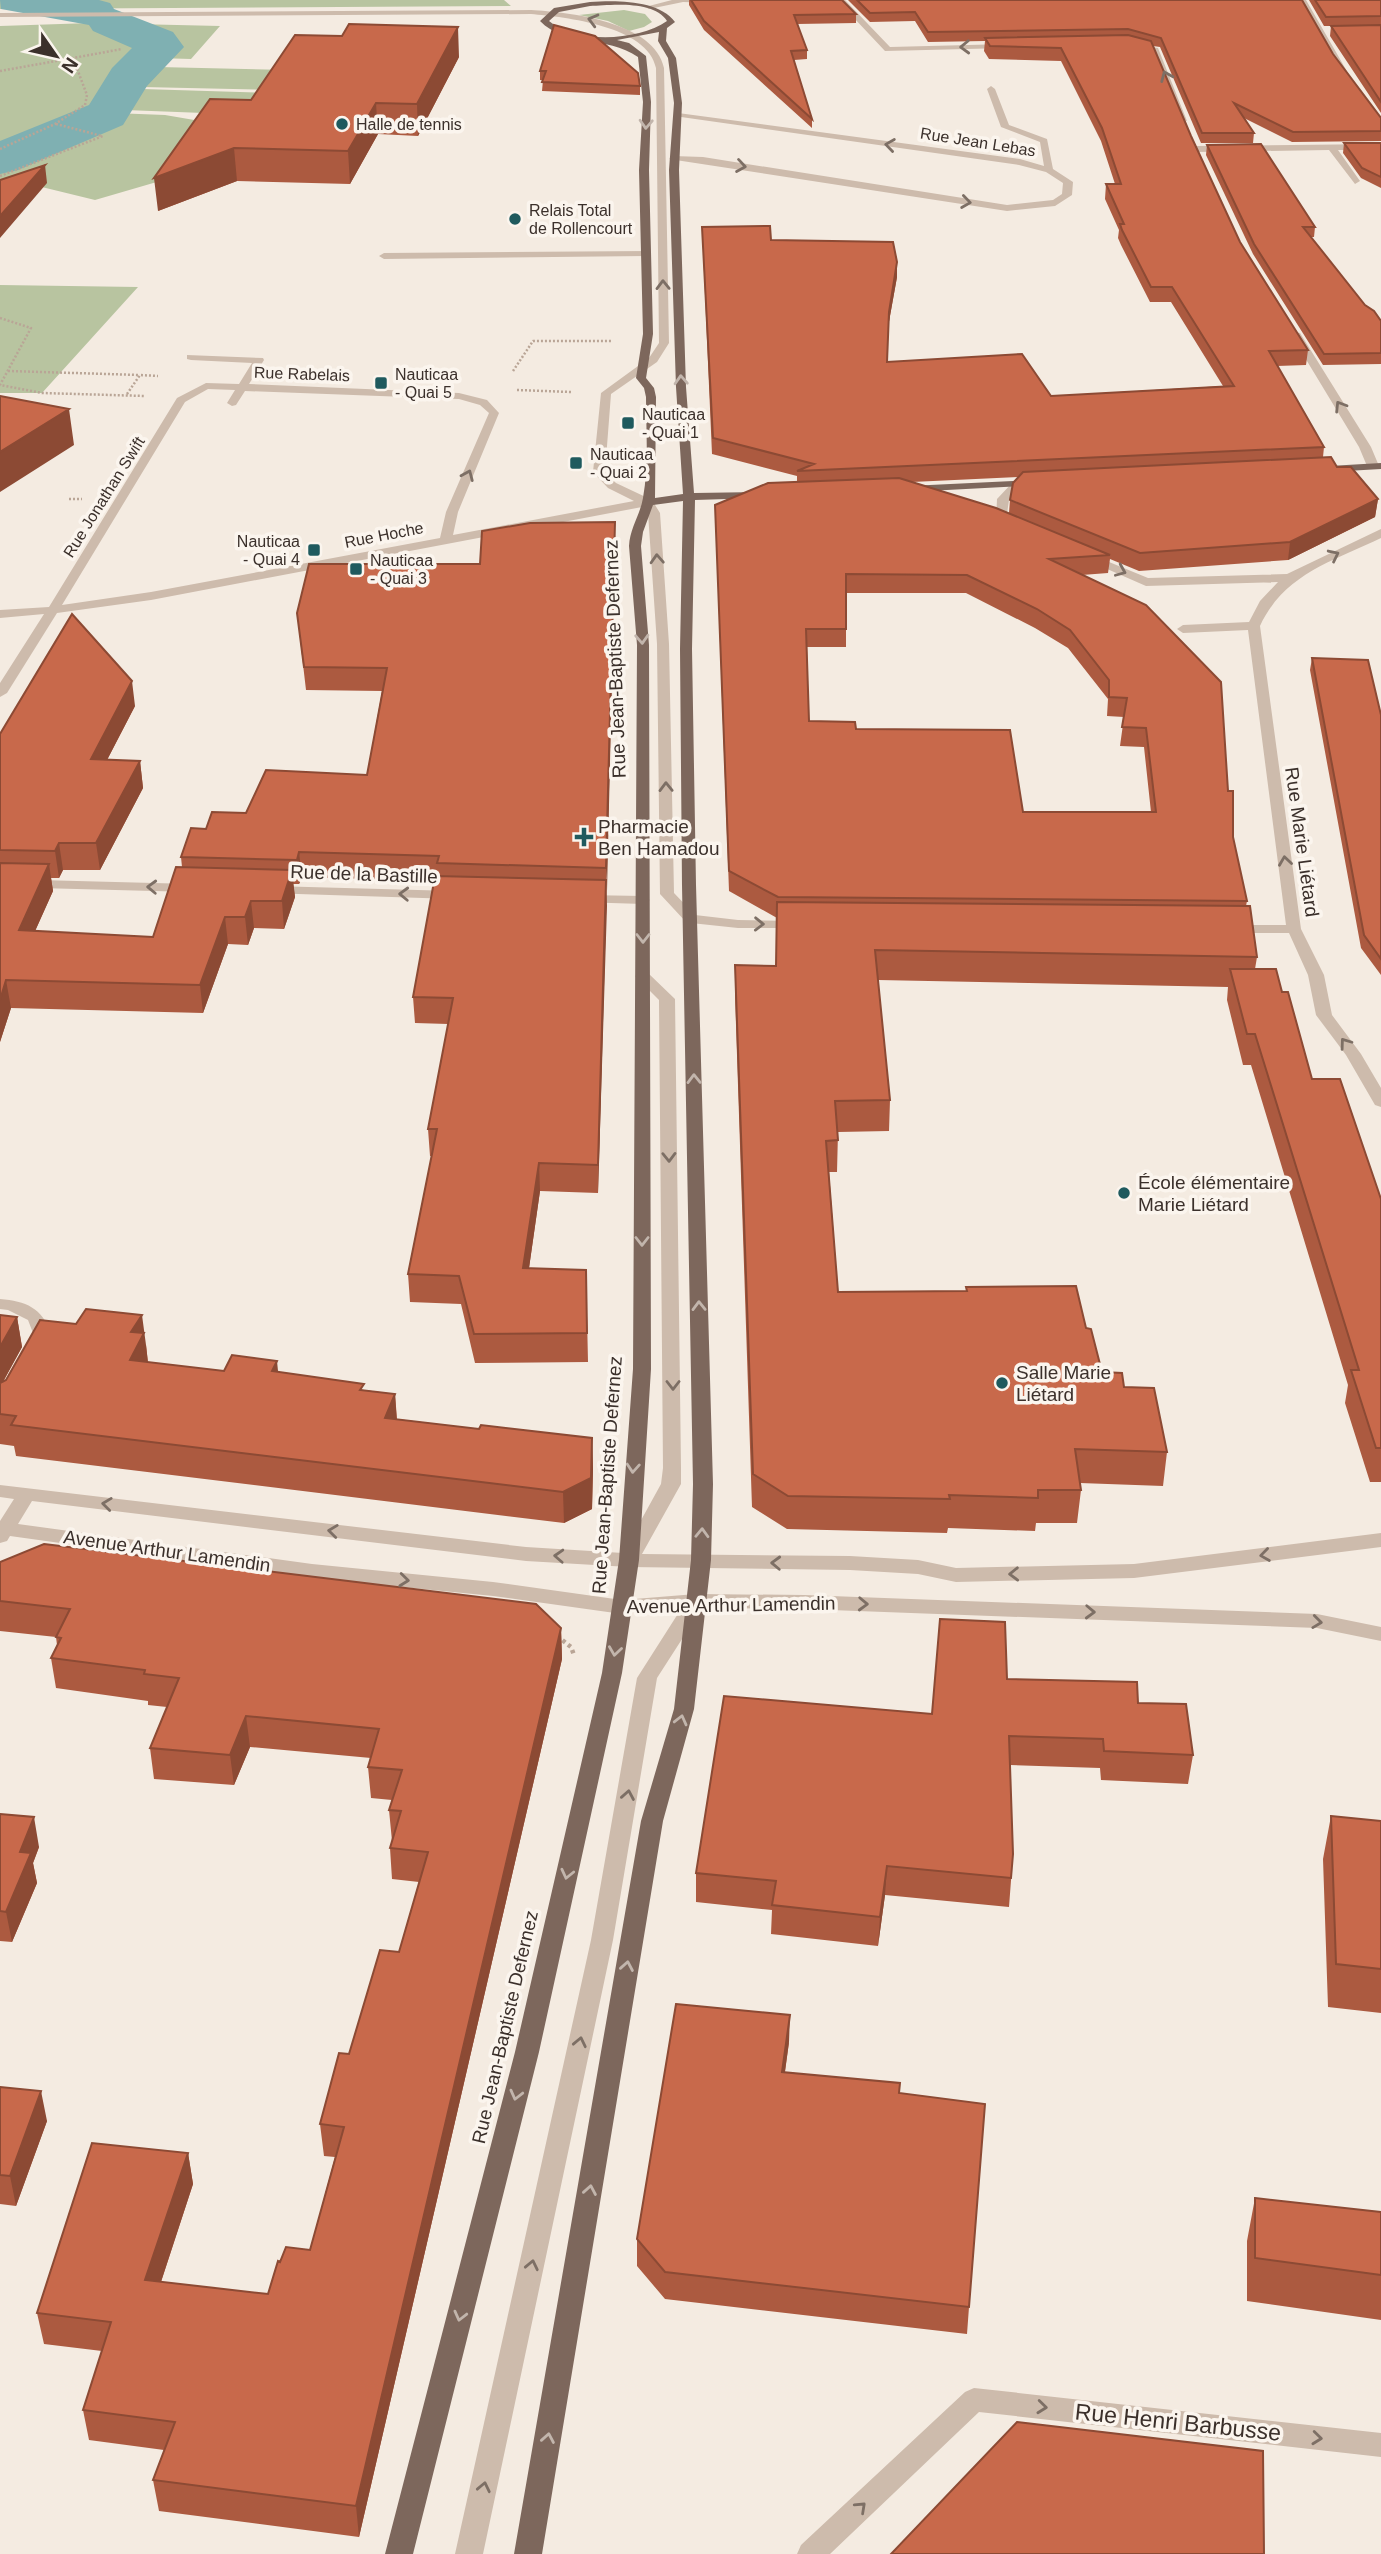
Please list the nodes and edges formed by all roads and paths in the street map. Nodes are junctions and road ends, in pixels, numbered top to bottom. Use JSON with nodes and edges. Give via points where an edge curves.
{"nodes":[{"id":1,"x":618,"y":0,"type":"edge"},
{"id":2,"x":703,"y":0,"type":"edge"},
{"id":3,"x":840,"y":0,"type":"edge"},
{"id":4,"x":1302,"y":0,"type":"edge"},
{"id":5,"x":827,"y":1,"type":"edge"},
{"id":6,"x":607,"y":3,"type":"junction"},
{"id":7,"x":648,"y":4,"type":"edge"},
{"id":8,"x":499,"y":11,"type":"junction"},
{"id":9,"x":551,"y":13,"type":"junction"},
{"id":10,"x":0,"y":15,"type":"edge"},
{"id":11,"x":669,"y":15,"type":"junction"},
{"id":12,"x":544,"y":21,"type":"junction"},
{"id":13,"x":664,"y":29,"type":"junction"},
{"id":14,"x":1334,"y":30,"type":"edge"},
{"id":15,"x":1322,"y":31,"type":"junction"},
{"id":16,"x":632,"y":36,"type":"junction"},
{"id":17,"x":598,"y":38,"type":"junction"},
{"id":18,"x":1127,"y":43,"type":"edge"},
{"id":19,"x":1021,"y":46,"type":"edge"},
{"id":20,"x":125,"y":48,"type":"dead end"},
{"id":21,"x":73,"y":58,"type":"junction"},
{"id":22,"x":0,"y":71,"type":"edge"},
{"id":23,"x":1352,"y":83,"type":"edge"},
{"id":24,"x":991,"y":89,"type":"dead end"},
{"id":25,"x":678,"y":116,"type":"junction"},
{"id":26,"x":55,"y":124,"type":"junction"},
{"id":27,"x":1186,"y":124,"type":"edge"},
{"id":28,"x":1191,"y":137,"type":"edge"},
{"id":29,"x":1381,"y":147,"type":"edge"},
{"id":30,"x":1332,"y":148,"type":"junction"},
{"id":31,"x":0,"y":149,"type":"edge"},
{"id":32,"x":1196,"y":149,"type":"junction"},
{"id":33,"x":673,"y":159,"type":"junction"},
{"id":34,"x":1202,"y":161,"type":"edge"},
{"id":35,"x":1049,"y":170,"type":"junction"},
{"id":36,"x":0,"y":176,"type":"edge"},
{"id":37,"x":1355,"y":181,"type":"dead end"},
{"id":38,"x":646,"y":253,"type":"junction"},
{"id":39,"x":384,"y":256,"type":"dead end"},
{"id":40,"x":0,"y":318,"type":"edge"},
{"id":41,"x":1288,"y":323,"type":"edge"},
{"id":42,"x":614,"y":341,"type":"dead end"},
{"id":43,"x":191,"y":357,"type":"dead end"},
{"id":44,"x":641,"y":367,"type":"junction"},
{"id":45,"x":8,"y":371,"type":"junction"},
{"id":46,"x":513,"y":371,"type":"dead end"},
{"id":47,"x":141,"y":375,"type":"dead end"},
{"id":48,"x":244,"y":387,"type":"junction"},
{"id":49,"x":181,"y":400,"type":"junction"},
{"id":50,"x":232,"y":403,"type":"dead end"},
{"id":51,"x":1377,"y":466,"type":"edge"},
{"id":52,"x":1341,"y":469,"type":"junction"},
{"id":53,"x":1314,"y":470,"type":"edge"},
{"id":54,"x":1381,"y":478,"type":"edge"},
{"id":55,"x":1045,"y":482,"type":"edge"},
{"id":56,"x":1017,"y":484,"type":"junction"},
{"id":57,"x":895,"y":490,"type":"joint"},
{"id":58,"x":773,"y":495,"type":"edge"},
{"id":59,"x":689,"y":497,"type":"junction"},
{"id":60,"x":649,"y":502,"type":"junction"},
{"id":61,"x":944,"y":502,"type":"edge"},
{"id":62,"x":1001,"y":521,"type":"edge"},
{"id":63,"x":1381,"y":533,"type":"edge"},
{"id":64,"x":446,"y":539,"type":"junction"},
{"id":65,"x":1073,"y":551,"type":"edge"},
{"id":66,"x":1289,"y":578,"type":"junction"},
{"id":67,"x":53,"y":610,"type":"junction"},
{"id":68,"x":0,"y":614,"type":"edge"},
{"id":69,"x":1254,"y":626,"type":"junction"},
{"id":70,"x":1183,"y":629,"type":"dead end"},
{"id":71,"x":0,"y":693,"type":"edge"},
{"id":72,"x":0,"y":883,"type":"edge"},
{"id":73,"x":209,"y":888,"type":"edge"},
{"id":74,"x":251,"y":890,"type":"edge"},
{"id":75,"x":474,"y":896,"type":"edge"},
{"id":76,"x":571,"y":899,"type":"edge"},
{"id":77,"x":643,"y":900,"type":"junction"},
{"id":78,"x":691,"y":919,"type":"junction"},
{"id":79,"x":822,"y":925,"type":"edge"},
{"id":80,"x":1214,"y":929,"type":"edge"},
{"id":81,"x":1294,"y":929,"type":"junction"},
{"id":82,"x":643,"y":976,"type":"junction"},
{"id":83,"x":1381,"y":1101,"type":"edge"},
{"id":84,"x":0,"y":1304,"type":"edge"},
{"id":85,"x":30,"y":1355,"type":"edge"},
{"id":86,"x":0,"y":1491,"type":"edge"},
{"id":87,"x":27,"y":1494,"type":"junction"},
{"id":88,"x":1,"y":1530,"type":"edge"},
{"id":89,"x":1381,"y":1540,"type":"edge"},
{"id":90,"x":629,"y":1560,"type":"junction"},
{"id":91,"x":701,"y":1560,"type":"junction"},
{"id":92,"x":696,"y":1601,"type":"junction"},
{"id":93,"x":622,"y":1607,"type":"junction"},
{"id":94,"x":548,"y":1630,"type":"edge"},
{"id":95,"x":1381,"y":1634,"type":"edge"},
{"id":96,"x":576,"y":1660,"type":"dead end"},
{"id":97,"x":1381,"y":2445,"type":"edge"},
{"id":98,"x":399,"y":2554,"type":"edge"},
{"id":99,"x":470,"y":2554,"type":"edge"},
{"id":100,"x":528,"y":2554,"type":"edge"},
{"id":101,"x":811,"y":2554,"type":"edge"}],
"edges":[{"from":1,"to":6,"type":"main road"},
{"from":2,"to":7,"type":"street"},
{"from":2,"to":11,"type":"street","via":[[723,3]]},
{"from":3,"to":5,"type":"street"},
{"from":19,"to":3,"type":"street","one_way":true,"via":[[888,49]]},
{"from":4,"to":15,"type":"street"},
{"from":6,"to":7,"type":"main road"},
{"from":6,"to":9,"type":"main road"},
{"from":7,"to":11,"type":"main road"},
{"from":8,"to":9,"type":"street"},
{"from":8,"to":10,"type":"street"},
{"from":8,"to":12,"type":"street"},
{"from":9,"to":12,"type":"main road"},
{"from":16,"to":9,"type":"street","one_way":true,"via":[[593,20]]},
{"from":11,"to":13,"type":"main road","via":[[671,22]]},
{"from":12,"to":17,"type":"main road","via":[[560,32]]},
{"from":13,"to":16,"type":"main road"},
{"from":13,"to":25,"type":"main road","via":[[662,41],[672,58]]},
{"from":14,"to":15,"type":"street"},
{"from":15,"to":23,"type":"street"},
{"from":16,"to":17,"type":"main road"},
{"from":44,"to":16,"type":"street","one_way":true,"via":[[653,360],[664,343],[663,159],[658,58]]},
{"from":17,"to":38,"type":"main road","one_way":true,"via":[[635,50],[645,68]]},
{"from":27,"to":18,"type":"street","one_way":true,"via":[[1155,50]]},
{"from":20,"to":21,"type":"path"},
{"from":21,"to":22,"type":"path"},
{"from":21,"to":26,"type":"path","via":[[87,95],[85,104]]},
{"from":24,"to":35,"type":"street","via":[[1005,127],[1044,141]]},
{"from":25,"to":33,"type":"main road"},
{"from":35,"to":25,"type":"street","name":"Rue Jean Lebas","one_way":true,"via":[[1020,162]]},
{"from":26,"to":31,"type":"path"},
{"from":26,"to":36,"type":"path","via":[[103,136]]},
{"from":28,"to":32,"type":"street"},
{"from":29,"to":30,"type":"street"},
{"from":30,"to":32,"type":"street"},
{"from":30,"to":37,"type":"street"},
{"from":32,"to":34,"type":"street"},
{"from":33,"to":35,"type":"street","name":"Rue Jean Lebas","one_way":true,"via":[[1007,208],[1055,203],[1067,195],[1068,182]]},
{"from":59,"to":33,"type":"main road","one_way":true},
{"from":38,"to":39,"type":"street"},
{"from":38,"to":44,"type":"main road","via":[[648,334]]},
{"from":40,"to":45,"type":"path","via":[[31,328]]},
{"from":51,"to":41,"type":"street","one_way":true},
{"from":42,"to":46,"type":"path","via":[[533,341]]},
{"from":43,"to":48,"type":"street","via":[[259,360]]},
{"from":44,"to":60,"type":"main road","via":[[651,397]]},
{"from":44,"to":60,"type":"street","via":[[606,393],[600,472],[620,491]]},
{"from":45,"to":47,"type":"path"},
{"from":45,"to":49,"type":"path","via":[[0,385],[42,393]]},
{"from":48,"to":49,"type":"street","name":"Rue Rabelais","via":[[206,386]]},
{"from":48,"to":50,"type":"street"},
{"from":64,"to":48,"type":"street","name":"Rue Rabelais","one_way":true,"via":[[452,512],[494,413],[489,405],[459,396]]},
{"from":49,"to":67,"type":"street","name":"Rue Jonathan Swift"},
{"from":51,"to":52,"type":"main road"},
{"from":52,"to":53,"type":"main road"},
{"from":52,"to":54,"type":"main road"},
{"from":55,"to":56,"type":"main road"},
{"from":56,"to":57,"type":"main road"},
{"from":56,"to":62,"type":"street","via":[[1003,499]]},
{"from":57,"to":61,"type":"street"},
{"from":58,"to":59,"type":"main road"},
{"from":59,"to":60,"type":"main road"},
{"from":59,"to":78,"type":"main road","via":[[686,649]]},
{"from":60,"to":64,"type":"street","name":"Rue Hoche"},
{"from":60,"to":77,"type":"main road","name":"Rue Jean-Baptiste Defernez","one_way":true,"via":[[635,531],[643,645]]},
{"from":78,"to":60,"type":"street","one_way":true,"via":[[667,894],[663,644],[654,513]]},
{"from":66,"to":63,"type":"street","one_way":true},
{"from":64,"to":67,"type":"street","name":"Rue Hoche","via":[[151,596]]},
{"from":65,"to":66,"type":"street","one_way":true,"via":[[1146,582]]},
{"from":66,"to":69,"type":"street","via":[[1264,604]]},
{"from":67,"to":68,"type":"street","name":"Rue Hoche"},
{"from":67,"to":71,"type":"street","name":"Rue Jonathan Swift"},
{"from":69,"to":70,"type":"street"},
{"from":81,"to":69,"type":"street","name":"Rue Marie Liétard","one_way":true},
{"from":73,"to":72,"type":"street","one_way":true},
{"from":75,"to":74,"type":"street","name":"Rue de la Bastille","one_way":true},
{"from":76,"to":77,"type":"street"},
{"from":77,"to":82,"type":"main road","name":"Rue Jean-Baptiste Defernez","one_way":true},
{"from":78,"to":79,"type":"street","one_way":true},
{"from":91,"to":78,"type":"main road","one_way":true},
{"from":80,"to":81,"type":"street"},
{"from":83,"to":81,"type":"street","name":"Rue Marie Liétard","one_way":true,"via":[[1324,1015],[1316,975]]},
{"from":82,"to":90,"type":"main road","name":"Rue Jean-Baptiste Defernez","one_way":true,"via":[[642,1369]]},
{"from":82,"to":90,"type":"street","one_way":true,"via":[[667,999],[672,1468],[671,1484]]},
{"from":84,"to":85,"type":"street","via":[[36,1317],[42,1333]]},
{"from":86,"to":87,"type":"street"},
{"from":87,"to":88,"type":"street"},
{"from":90,"to":87,"type":"street","one_way":true,"via":[[526,1554]]},
{"from":88,"to":93,"type":"street","name":"Avenue Arthur Lamendin","one_way":true},
{"from":89,"to":91,"type":"street","one_way":true,"via":[[1134,1571],[956,1575],[904,1566]]},
{"from":90,"to":91,"type":"street"},
{"from":90,"to":93,"type":"main road","name":"Rue Jean-Baptiste Defernez"},
{"from":91,"to":92,"type":"main road"},
{"from":92,"to":93,"type":"street","name":"Avenue Arthur Lamendin"},
{"from":92,"to":95,"type":"street","name":"Avenue Arthur Lamendin","one_way":true,"via":[[1317,1621]]},
{"from":99,"to":92,"type":"street","one_way":true,"via":[[602,1940],[647,1678]]},
{"from":100,"to":92,"type":"main road","one_way":true,"via":[[652,1821],[684,1709]]},
{"from":93,"to":98,"type":"main road","name":"Rue Jean-Baptiste Defernez","one_way":true,"via":[[612,1673],[527,2052]]},
{"from":94,"to":96,"type":"path","via":[[571,1647]]},
{"from":101,"to":97,"type":"street","name":"Rue Henri Barbusse","one_way":true,"via":[[974,2400]]}]}
